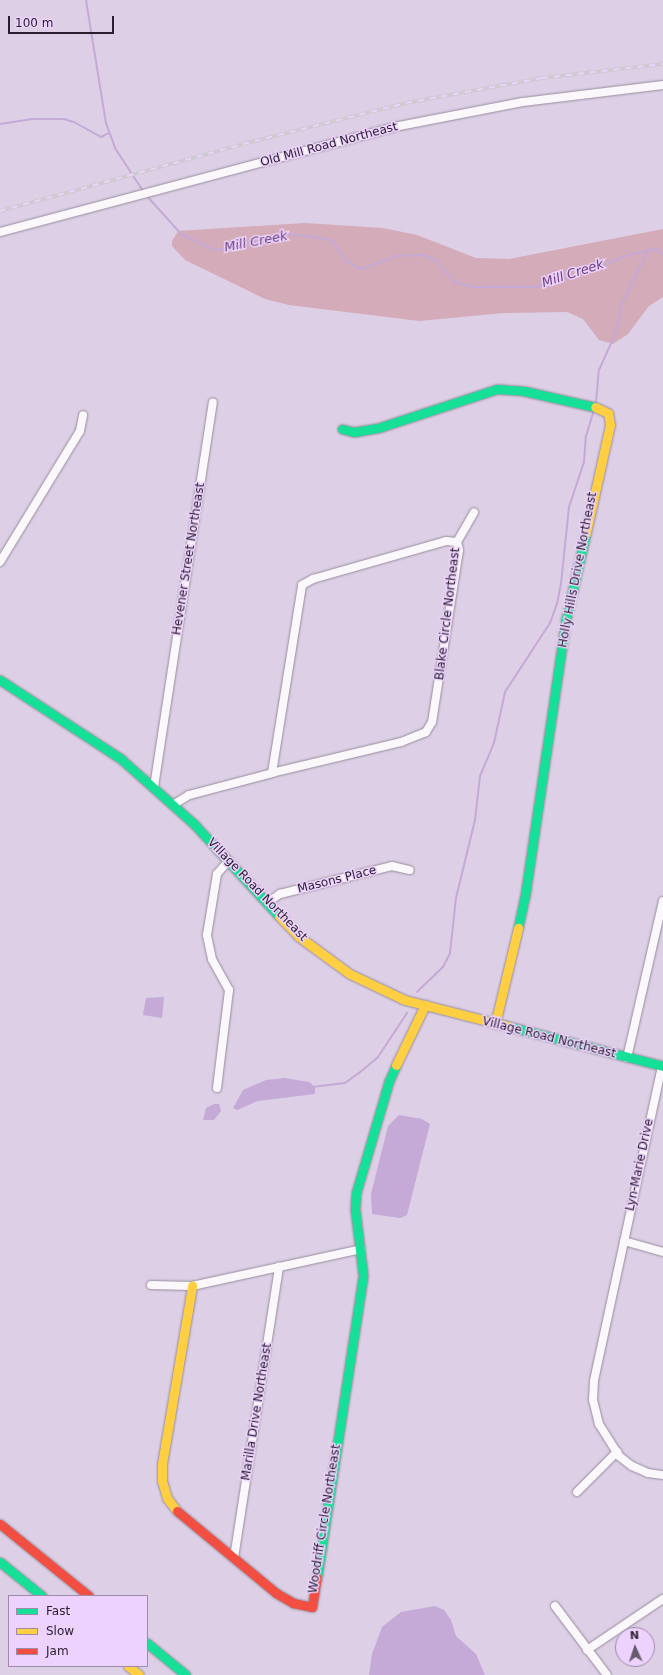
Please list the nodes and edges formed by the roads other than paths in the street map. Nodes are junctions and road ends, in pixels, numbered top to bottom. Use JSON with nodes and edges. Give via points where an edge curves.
{"nodes":[{"id":1,"x":663,"y":85,"type":"edge"},
{"id":2,"x":0,"y":232,"type":"edge"},
{"id":3,"x":213,"y":403,"type":"dead end"},
{"id":4,"x":82,"y":415,"type":"dead end"},
{"id":5,"x":342,"y":429,"type":"dead end"},
{"id":6,"x":474,"y":512,"type":"dead end"},
{"id":7,"x":457,"y":542,"type":"junction"},
{"id":8,"x":0,"y":562,"type":"edge"},
{"id":9,"x":0,"y":680,"type":"edge"},
{"id":10,"x":272,"y":772,"type":"junction"},
{"id":11,"x":154,"y":787,"type":"junction"},
{"id":12,"x":173,"y":805,"type":"junction"},
{"id":13,"x":229,"y":860,"type":"junction"},
{"id":14,"x":410,"y":870,"type":"dead end"},
{"id":15,"x":663,"y":901,"type":"edge"},
{"id":16,"x":267,"y":902,"type":"junction"},
{"id":17,"x":425,"y":1005,"type":"junction"},
{"id":18,"x":496,"y":1024,"type":"junction"},
{"id":19,"x":627,"y":1058,"type":"junction"},
{"id":20,"x":663,"y":1066,"type":"edge"},
{"id":21,"x":217,"y":1088,"type":"dead end"},
{"id":22,"x":624,"y":1241,"type":"junction"},
{"id":23,"x":360,"y":1249,"type":"junction"},
{"id":24,"x":663,"y":1252,"type":"edge"},
{"id":25,"x":279,"y":1266,"type":"junction"},
{"id":26,"x":151,"y":1285,"type":"dead end"},
{"id":27,"x":192,"y":1286,"type":"junction"},
{"id":28,"x":617,"y":1452,"type":"junction"},
{"id":29,"x":663,"y":1475,"type":"edge"},
{"id":30,"x":577,"y":1492,"type":"dead end"},
{"id":31,"x":0,"y":1524,"type":"edge"},
{"id":32,"x":234,"y":1558,"type":"junction"},
{"id":33,"x":0,"y":1562,"type":"edge"},
{"id":34,"x":41,"y":1595,"type":"edge"},
{"id":35,"x":88,"y":1595,"type":"edge"},
{"id":36,"x":663,"y":1599,"type":"edge"},
{"id":37,"x":555,"y":1606,"type":"dead end"},
{"id":38,"x":148,"y":1644,"type":"edge"},
{"id":39,"x":587,"y":1650,"type":"junction"},
{"id":40,"x":129,"y":1667,"type":"edge"},
{"id":41,"x":139,"y":1675,"type":"edge"},
{"id":42,"x":186,"y":1675,"type":"edge"},
{"id":43,"x":607,"y":1675,"type":"edge"}],
"edges":[{"from":1,"to":2,"type":"street","name":"Old Mill Road Northeast","via":[[544,99],[367,133],[296,155]]},
{"from":3,"to":11,"type":"street","name":"Hevener Street Northeast"},
{"from":4,"to":8,"type":"street","via":[[80,431]]},
{"from":5,"to":18,"type":"main road","name":"Holly Hills Drive Northeast","via":[[354,432],[381,427],[497,389],[524,391],[602,409],[608,413],[610,425],[566,619],[525,896]]},
{"from":6,"to":7,"type":"street"},
{"from":7,"to":10,"type":"street","name":"Blake Circle Northeast","via":[[446,541],[313,579],[302,585]]},
{"from":7,"to":10,"type":"street","name":"Blake Circle Northeast","via":[[458,550],[436,700],[432,722],[426,732],[400,742]]},
{"from":9,"to":11,"type":"main road","name":"Village Road Northeast","via":[[120,759]]},
{"from":10,"to":12,"type":"street","name":"Blake Circle Northeast","via":[[190,795]]},
{"from":11,"to":12,"type":"main road","name":"Village Road Northeast"},
{"from":12,"to":13,"type":"main road","name":"Village Road Northeast"},
{"from":13,"to":16,"type":"main road","name":"Village Road Northeast"},
{"from":13,"to":21,"type":"street","via":[[217,874],[207,935],[212,959],[228,990]]},
{"from":14,"to":16,"type":"street","name":"Masons Place","via":[[392,866],[280,894]]},
{"from":15,"to":19,"type":"street"},
{"from":16,"to":17,"type":"main road","name":"Village Road Northeast","via":[[298,936],[350,974],[376,988]]},
{"from":17,"to":18,"type":"main road","name":"Village Road Northeast"},
{"from":17,"to":23,"type":"main road","name":"Woodriff Circle Northeast","via":[[389,1080],[361,1172],[355,1209]]},
{"from":18,"to":19,"type":"main road","name":"Village Road Northeast"},
{"from":19,"to":20,"type":"main road","name":"Village Road Northeast"},
{"from":20,"to":22,"type":"street","name":"Lyn-Marie Drive"},
{"from":22,"to":24,"type":"street"},
{"from":22,"to":28,"type":"street","name":"Lyn-Marie Drive","via":[[594,1381],[593,1400],[599,1424]]},
{"from":23,"to":25,"type":"street"},
{"from":23,"to":32,"type":"main road","name":"Woodriff Circle Northeast","via":[[363,1275],[312,1607],[284,1598]]},
{"from":25,"to":27,"type":"street"},
{"from":25,"to":32,"type":"street","name":"Marilla Drive Northeast"},
{"from":26,"to":27,"type":"street"},
{"from":27,"to":32,"type":"main road","name":"Woodriff Circle Northeast","via":[[164,1454],[162,1481],[167,1498],[176,1511]]},
{"from":28,"to":29,"type":"street","name":"Lyn-Marie Drive","via":[[632,1466],[648,1473]]},
{"from":28,"to":30,"type":"street"},
{"from":31,"to":35,"type":"main road"},
{"from":33,"to":34,"type":"main road"},
{"from":36,"to":39,"type":"street"},
{"from":37,"to":39,"type":"street"},
{"from":38,"to":42,"type":"main road"},
{"from":39,"to":43,"type":"street"},
{"from":40,"to":41,"type":"main road"}]}
